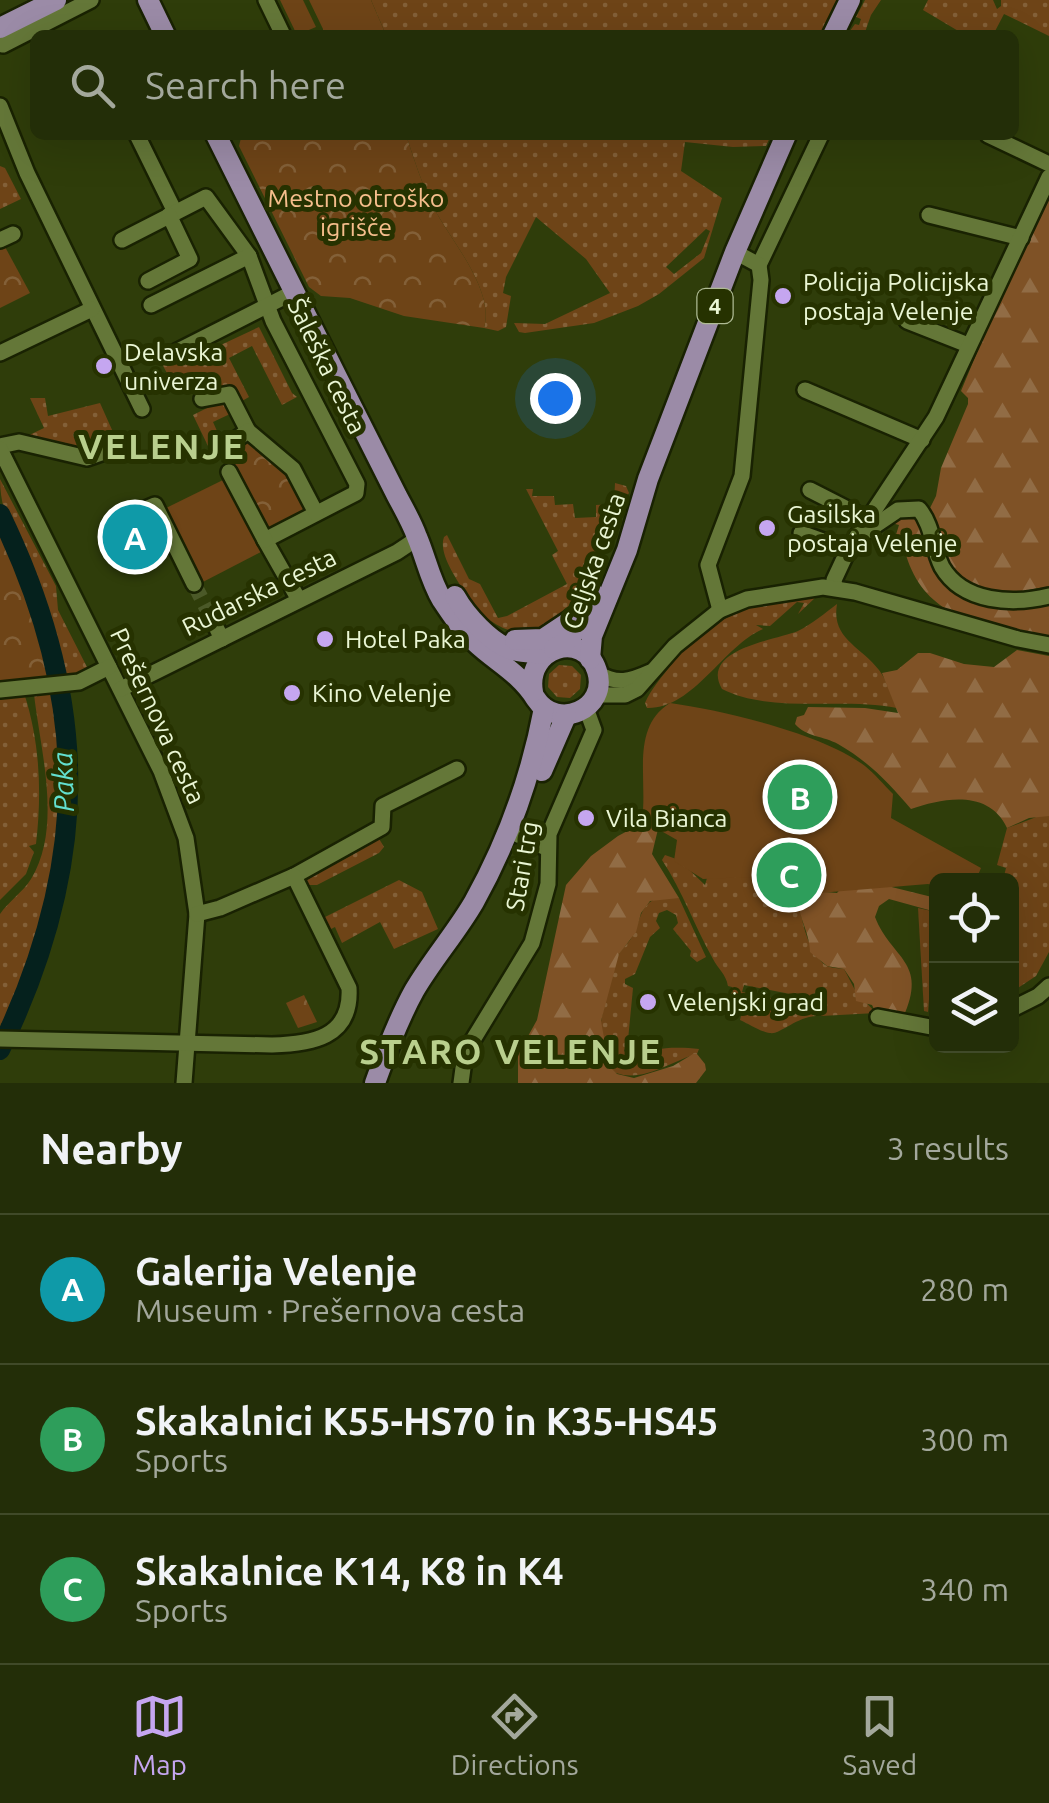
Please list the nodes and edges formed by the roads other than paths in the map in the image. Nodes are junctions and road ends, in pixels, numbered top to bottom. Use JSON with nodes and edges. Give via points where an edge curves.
{"nodes":[{"id":1,"x":30,"y":0,"type":"edge"},
{"id":2,"x":56,"y":0,"type":"edge"},
{"id":3,"x":91,"y":0,"type":"edge"},
{"id":4,"x":148,"y":0,"type":"edge"},
{"id":5,"x":266,"y":0,"type":"edge"},
{"id":6,"x":850,"y":0,"type":"edge"},
{"id":7,"x":0,"y":15,"type":"edge"},
{"id":8,"x":163,"y":30,"type":"edge"},
{"id":9,"x":281,"y":30,"type":"edge"},
{"id":10,"x":835,"y":30,"type":"edge"},
{"id":11,"x":1,"y":36,"type":"edge"},
{"id":12,"x":0,"y":106,"type":"edge"},
{"id":13,"x":139,"y":140,"type":"edge"},
{"id":14,"x":218,"y":140,"type":"edge"},
{"id":15,"x":784,"y":140,"type":"edge"},
{"id":16,"x":819,"y":140,"type":"edge"},
{"id":17,"x":999,"y":140,"type":"edge"},
{"id":18,"x":1049,"y":164,"type":"edge"},
{"id":19,"x":1049,"y":177,"type":"edge"},
{"id":20,"x":172,"y":214,"type":"junction"},
{"id":21,"x":929,"y":215,"type":"dead end"},
{"id":22,"x":1021,"y":238,"type":"junction"},
{"id":23,"x":122,"y":240,"type":"dead end"},
{"id":24,"x":735,"y":252,"type":"junction"},
{"id":25,"x":249,"y":256,"type":"junction"},
{"id":26,"x":759,"y":265,"type":"junction"},
{"id":27,"x":148,"y":281,"type":"dead end"},
{"id":28,"x":294,"y":292,"type":"junction"},
{"id":29,"x":151,"y":305,"type":"dead end"},
{"id":30,"x":269,"y":306,"type":"junction"},
{"id":31,"x":92,"y":310,"type":"junction"},
{"id":32,"x":907,"y":321,"type":"dead end"},
{"id":33,"x":968,"y":345,"type":"junction"},
{"id":34,"x":174,"y":353,"type":"dead end"},
{"id":35,"x":0,"y":354,"type":"edge"},
{"id":36,"x":805,"y":390,"type":"dead end"},
{"id":37,"x":202,"y":399,"type":"dead end"},
{"id":38,"x":142,"y":409,"type":"dead end"},
{"id":39,"x":248,"y":431,"type":"junction"},
{"id":40,"x":922,"y":440,"type":"junction"},
{"id":41,"x":0,"y":447,"type":"edge"},
{"id":42,"x":116,"y":448,"type":"dead end"},
{"id":43,"x":225,"y":448,"type":"dead end"},
{"id":44,"x":229,"y":472,"type":"dead end"},
{"id":45,"x":648,"y":479,"type":"junction"},
{"id":46,"x":810,"y":490,"type":"dead end"},
{"id":47,"x":141,"y":511,"type":"dead end"},
{"id":48,"x":316,"y":514,"type":"junction"},
{"id":49,"x":864,"y":527,"type":"junction"},
{"id":50,"x":801,"y":533,"type":"dead end"},
{"id":51,"x":418,"y":538,"type":"junction"},
{"id":52,"x":265,"y":540,"type":"junction"},
{"id":53,"x":848,"y":550,"type":"junction"},
{"id":54,"x":194,"y":584,"type":"tunnel mouth"},
{"id":55,"x":835,"y":587,"type":"junction"},
{"id":56,"x":1049,"y":596,"type":"edge"},
{"id":57,"x":299,"y":600,"type":"junction"},
{"id":58,"x":588,"y":609,"type":"junction"},
{"id":59,"x":720,"y":610,"type":"junction"},
{"id":60,"x":212,"y":619,"type":"tunnel mouth"},
{"id":61,"x":481,"y":638,"type":"junction"},
{"id":62,"x":222,"y":639,"type":"junction"},
{"id":63,"x":1049,"y":645,"type":"edge"},
{"id":64,"x":550,"y":652,"type":"junction"},
{"id":65,"x":594,"y":666,"type":"junction"},
{"id":66,"x":109,"y":667,"type":"junction"},
{"id":67,"x":654,"y":670,"type":"junction"},
{"id":68,"x":121,"y":689,"type":"junction"},
{"id":69,"x":0,"y":690,"type":"edge"},
{"id":70,"x":539,"y":700,"type":"junction"},
{"id":71,"x":586,"y":711,"type":"junction"},
{"id":72,"x":457,"y":769,"type":"dead end"},
{"id":73,"x":530,"y":769,"type":"junction"},
{"id":74,"x":518,"y":836,"type":"junction"},
{"id":75,"x":548,"y":849,"type":"junction"},
{"id":76,"x":294,"y":876,"type":"junction"},
{"id":77,"x":197,"y":914,"type":"junction"},
{"id":78,"x":1049,"y":986,"type":"edge"},
{"id":79,"x":1019,"y":1006,"type":"edge"},
{"id":80,"x":878,"y":1016,"type":"dead end"},
{"id":81,"x":929,"y":1027,"type":"edge"},
{"id":82,"x":8,"y":1039,"type":"edge"},
{"id":83,"x":188,"y":1044,"type":"junction"},
{"id":84,"x":184,"y":1083,"type":"edge"},
{"id":85,"x":379,"y":1083,"type":"edge"},
{"id":86,"x":462,"y":1083,"type":"edge"}],
"edges":[{"from":1,"to":7,"type":"main road"},
{"from":2,"to":11,"type":"main road"},
{"from":3,"to":11,"type":"street"},
{"from":4,"to":8,"type":"main road"},
{"from":5,"to":9,"type":"street"},
{"from":6,"to":10,"type":"main road"},
{"from":12,"to":31,"type":"street"},
{"from":13,"to":20,"type":"street"},
{"from":14,"to":28,"type":"main road","name":"Šaleška cesta"},
{"from":15,"to":24,"type":"main road","name":"Celjska cesta","number":"4"},
{"from":16,"to":26,"type":"street"},
{"from":17,"to":18,"type":"street"},
{"from":19,"to":22,"type":"street"},
{"from":20,"to":23,"type":"street","name":"Šaleška cesta"},
{"from":20,"to":25,"type":"street","name":"Šaleška cesta","via":[[206,197]]},
{"from":20,"to":27,"type":"street","via":[[190,259]]},
{"from":21,"to":22,"type":"street"},
{"from":22,"to":33,"type":"street"},
{"from":24,"to":26,"type":"street"},
{"from":24,"to":45,"type":"main road","name":"Celjska cesta","number":"4"},
{"from":25,"to":29,"type":"street"},
{"from":25,"to":30,"type":"street","name":"Šaleška cesta"},
{"from":26,"to":59,"type":"street","via":[[742,476],[708,565]]},
{"from":28,"to":30,"type":"street"},
{"from":28,"to":51,"type":"main road","name":"Šaleška cesta"},
{"from":30,"to":34,"type":"street"},
{"from":30,"to":48,"type":"street","name":"Šaleška cesta","via":[[358,484],[356,493]]},
{"from":31,"to":35,"type":"street"},
{"from":31,"to":38,"type":"street"},
{"from":32,"to":33,"type":"street"},
{"from":33,"to":40,"type":"street"},
{"from":36,"to":40,"type":"street"},
{"from":37,"to":39,"type":"street","via":[[229,394]]},
{"from":39,"to":43,"type":"street"},
{"from":39,"to":48,"type":"street","via":[[293,469]]},
{"from":40,"to":49,"type":"street"},
{"from":41,"to":42,"type":"street","via":[[19,442],[87,458]]},
{"from":41,"to":66,"type":"street","name":"Prešernova cesta"},
{"from":44,"to":52,"type":"street"},
{"from":45,"to":58,"type":"main road","name":"Celjska cesta"},
{"from":45,"to":65,"type":"main road","name":"Celjska cesta","number":"4","via":[[592,636]]},
{"from":46,"to":49,"type":"street"},
{"from":47,"to":54,"type":"street","via":[[155,505]]},
{"from":48,"to":52,"type":"street","name":"Šaleška cesta"},
{"from":49,"to":53,"type":"street"},
{"from":49,"to":56,"type":"street","via":[[868,532],[898,510],[918,508],[956,584],[988,599]]},
{"from":50,"to":53,"type":"street"},
{"from":51,"to":57,"type":"street","name":"Rudarska cesta"},
{"from":51,"to":61,"type":"main road","name":"Šaleška cesta"},
{"from":52,"to":57,"type":"street"},
{"from":53,"to":55,"type":"street"},
{"from":55,"to":59,"type":"street","via":[[748,599]]},
{"from":55,"to":63,"type":"street"},
{"from":57,"to":62,"type":"street","name":"Rudarska cesta"},
{"from":58,"to":61,"type":"main road","name":"Celjska cesta","via":[[544,639]]},
{"from":58,"to":64,"type":"main road","name":"Celjska cesta","via":[[569,642]]},
{"from":59,"to":67,"type":"street"},
{"from":60,"to":62,"type":"street"},
{"from":61,"to":64,"type":"main road","name":"Šaleška cesta","via":[[514,651]]},
{"from":61,"to":70,"type":"main road","name":"Šaleška cesta"},
{"from":61,"to":73,"type":"main road","via":[[489,664],[526,704]]},
{"from":62,"to":68,"type":"street","name":"Rudarska cesta"},
{"from":64,"to":65,"type":"main road","via":[[570,648]]},
{"from":64,"to":70,"type":"main road","via":[[533,672]]},
{"from":65,"to":67,"type":"street","via":[[620,682]]},
{"from":65,"to":71,"type":"main road","number":"4"},
{"from":66,"to":68,"type":"street","name":"Prešernova cesta"},
{"from":66,"to":69,"type":"street","via":[[79,682]]},
{"from":67,"to":71,"type":"street","via":[[637,689]]},
{"from":68,"to":77,"type":"street","name":"Prešernova cesta","via":[[176,806]]},
{"from":70,"to":71,"type":"main road"},
{"from":70,"to":73,"type":"main road"},
{"from":71,"to":74,"type":"main road"},
{"from":71,"to":75,"type":"street","name":"Stari trg","via":[[593,734]]},
{"from":72,"to":76,"type":"street","via":[[383,806],[382,827]]},
{"from":73,"to":85,"type":"main road","via":[[473,903],[398,1024]]},
{"from":74,"to":75,"type":"street"},
{"from":74,"to":85,"type":"main road","via":[[492,889],[416,1005]]},
{"from":75,"to":86,"type":"street","name":"Stari trg","via":[[548,884],[532,942],[465,1053]]},
{"from":76,"to":77,"type":"street"},
{"from":76,"to":83,"type":"street","via":[[349,988],[344,1017],[307,1044]]},
{"from":77,"to":83,"type":"street","name":"Prešernova cesta"},
{"from":78,"to":79,"type":"street"},
{"from":80,"to":81,"type":"street"},
{"from":82,"to":83,"type":"street"},
{"from":83,"to":84,"type":"street","name":"Prešernova cesta"}]}
